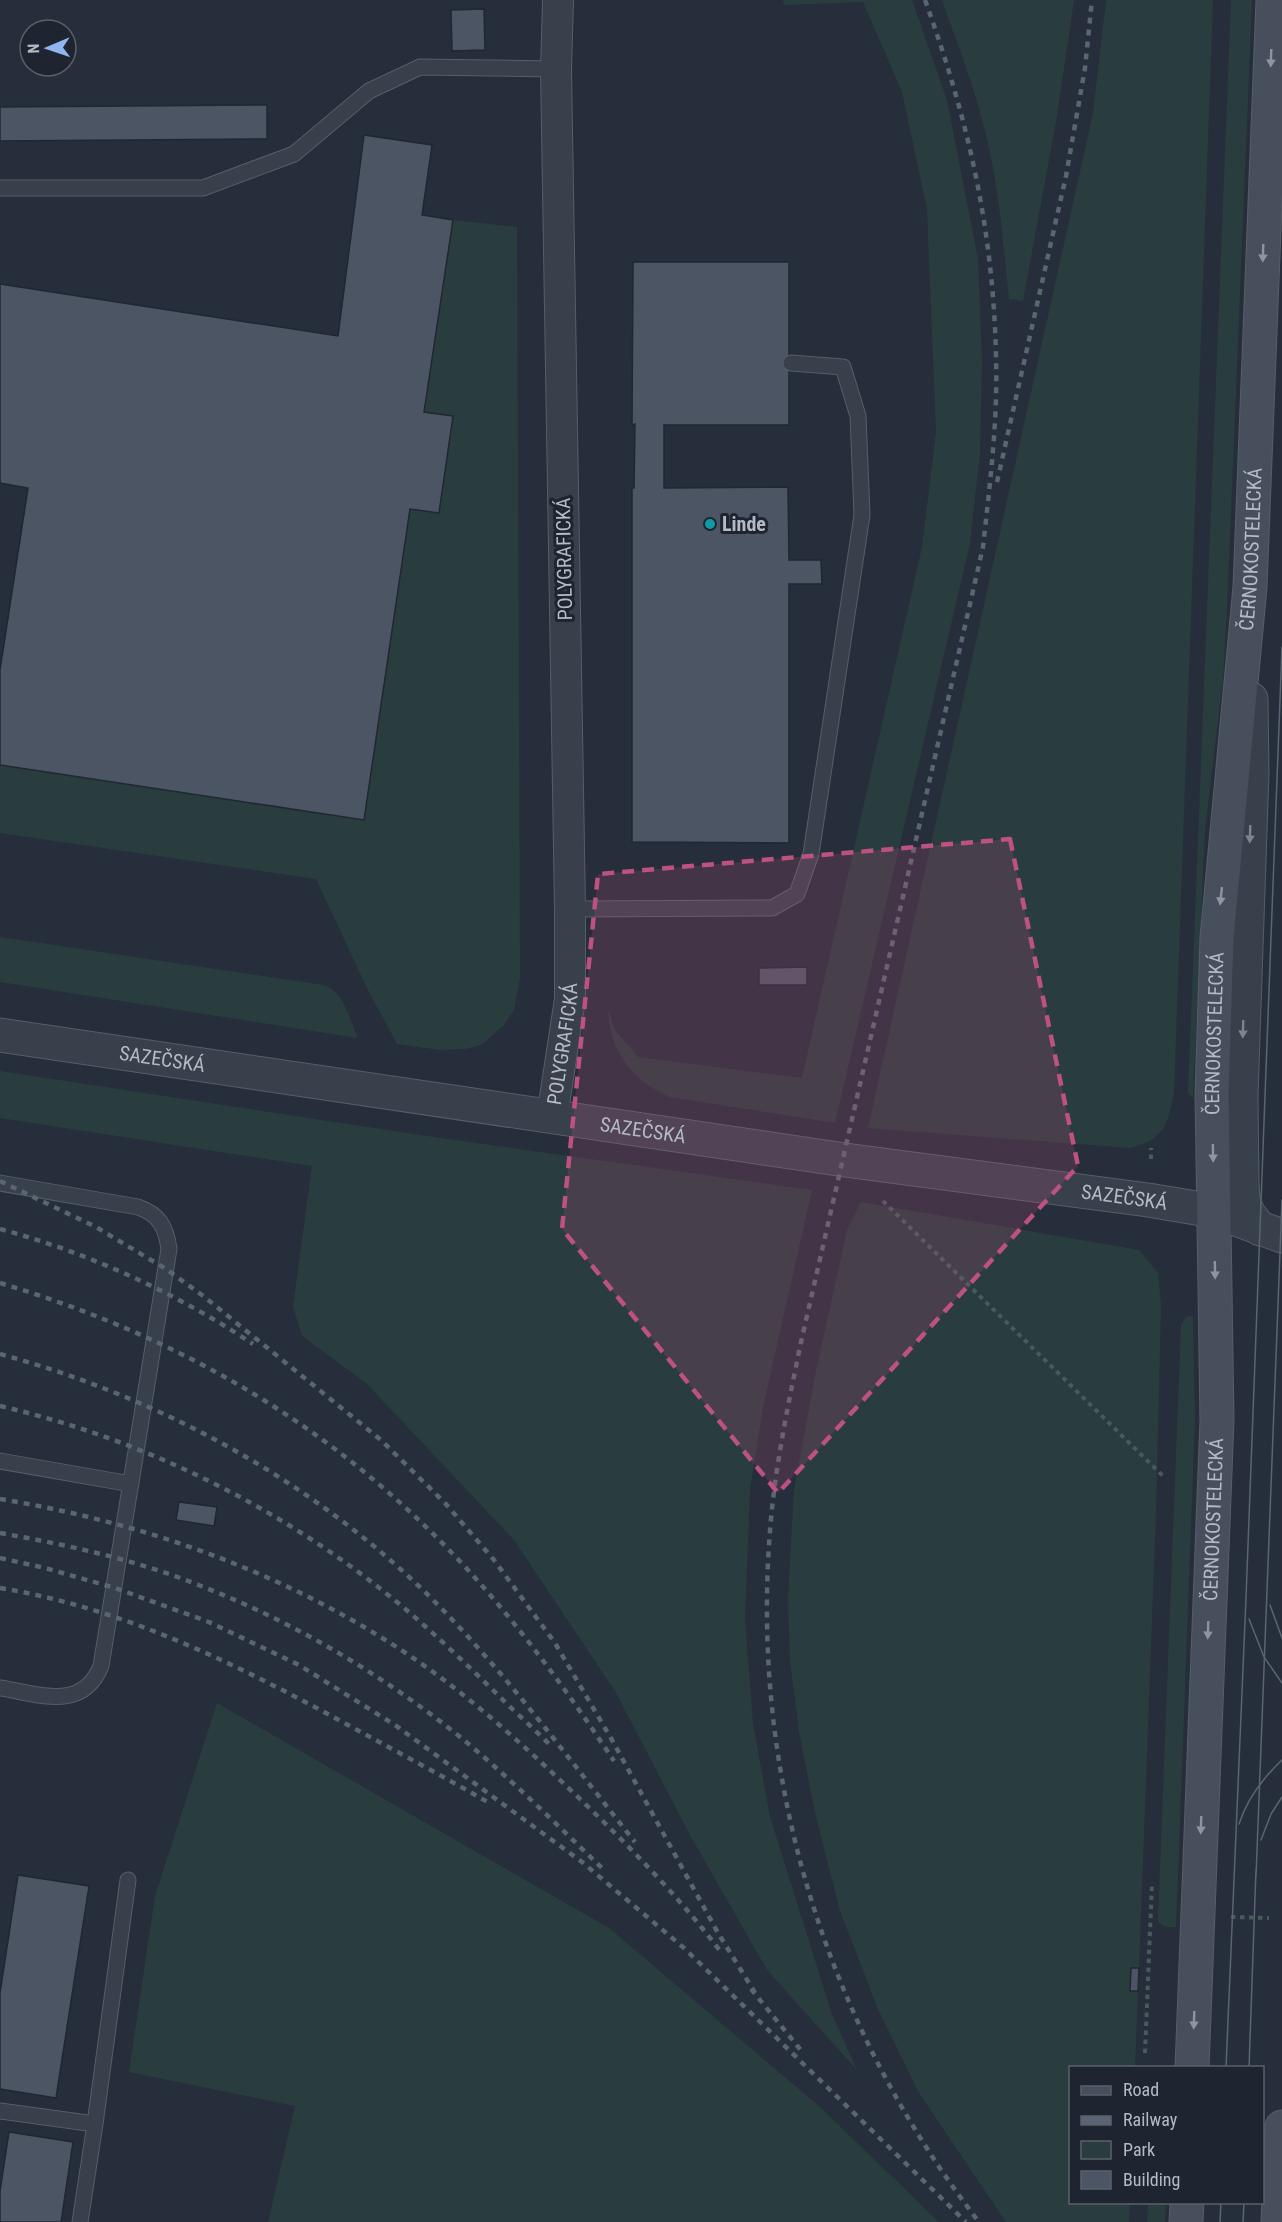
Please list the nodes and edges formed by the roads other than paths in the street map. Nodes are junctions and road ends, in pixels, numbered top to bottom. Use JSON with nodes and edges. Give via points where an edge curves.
{"nodes":[{"id":1,"x":558,"y":0,"type":"edge"},
{"id":2,"x":1273,"y":0,"type":"edge"},
{"id":3,"x":556,"y":69,"type":"junction"},
{"id":4,"x":0,"y":188,"type":"edge"},
{"id":5,"x":790,"y":363,"type":"dead end"},
{"id":6,"x":1250,"y":587,"type":"junction"},
{"id":7,"x":570,"y":909,"type":"junction"},
{"id":8,"x":0,"y":1035,"type":"edge"},
{"id":9,"x":552,"y":1117,"type":"junction"},
{"id":10,"x":0,"y":1183,"type":"edge"},
{"id":11,"x":1214,"y":1212,"type":"junction"},
{"id":12,"x":1276,"y":1233,"type":"edge"},
{"id":13,"x":0,"y":1461,"type":"edge"},
{"id":14,"x":131,"y":1484,"type":"junction"},
{"id":15,"x":0,"y":1688,"type":"edge"},
{"id":16,"x":128,"y":1880,"type":"dead end"},
{"id":17,"x":1192,"y":2066,"type":"edge"},
{"id":18,"x":0,"y":2111,"type":"edge"},
{"id":19,"x":95,"y":2124,"type":"junction"},
{"id":20,"x":1282,"y":2127,"type":"edge"},
{"id":21,"x":1187,"y":2204,"type":"edge"},
{"id":22,"x":80,"y":2222,"type":"edge"},
{"id":23,"x":1186,"y":2222,"type":"edge"},
{"id":24,"x":1278,"y":2222,"type":"edge"}],
"edges":[{"from":1,"to":3,"type":"street","name":"POLYGRAFICKÁ"},
{"from":2,"to":6,"type":"main road","name":"ČERNOKOSTELECKÁ","one_way":true,"via":[[1266,305]]},
{"from":3,"to":4,"type":"lane","via":[[420,67],[369,91],[294,154],[203,188]]},
{"from":3,"to":7,"type":"street","name":"POLYGRAFICKÁ"},
{"from":5,"to":7,"type":"lane","via":[[843,367],[858,416],[862,514],[811,854],[797,894],[772,908]]},
{"from":6,"to":11,"type":"main road","name":"ČERNOKOSTELECKÁ","one_way":true,"via":[[1217,938],[1212,1094]]},
{"from":6,"to":12,"type":"street","one_way":true,"via":[[1252,772],[1241,1096],[1242,1183],[1248,1213]]},
{"from":7,"to":9,"type":"street","name":"POLYGRAFICKÁ","via":[[570,999]]},
{"from":8,"to":9,"type":"street","name":"SAZEČSKÁ"},
{"from":9,"to":11,"type":"street","name":"SAZEČSKÁ"},
{"from":10,"to":14,"type":"lane","via":[[138,1207],[150,1211],[167,1233],[169,1249]]},
{"from":11,"to":12,"type":"street","name":"SAZEČSKÁ"},
{"from":11,"to":17,"type":"main road","name":"ČERNOKOSTELECKÁ","one_way":true,"via":[[1216,1420]]},
{"from":13,"to":14,"type":"lane"},
{"from":14,"to":15,"type":"lane","via":[[111,1616],[96,1680],[85,1691],[71,1696]]},
{"from":16,"to":19,"type":"lane"},
{"from":18,"to":19,"type":"lane"},
{"from":19,"to":22,"type":"lane"},
{"from":20,"to":24,"type":"main road"},
{"from":21,"to":23,"type":"main road"}]}
